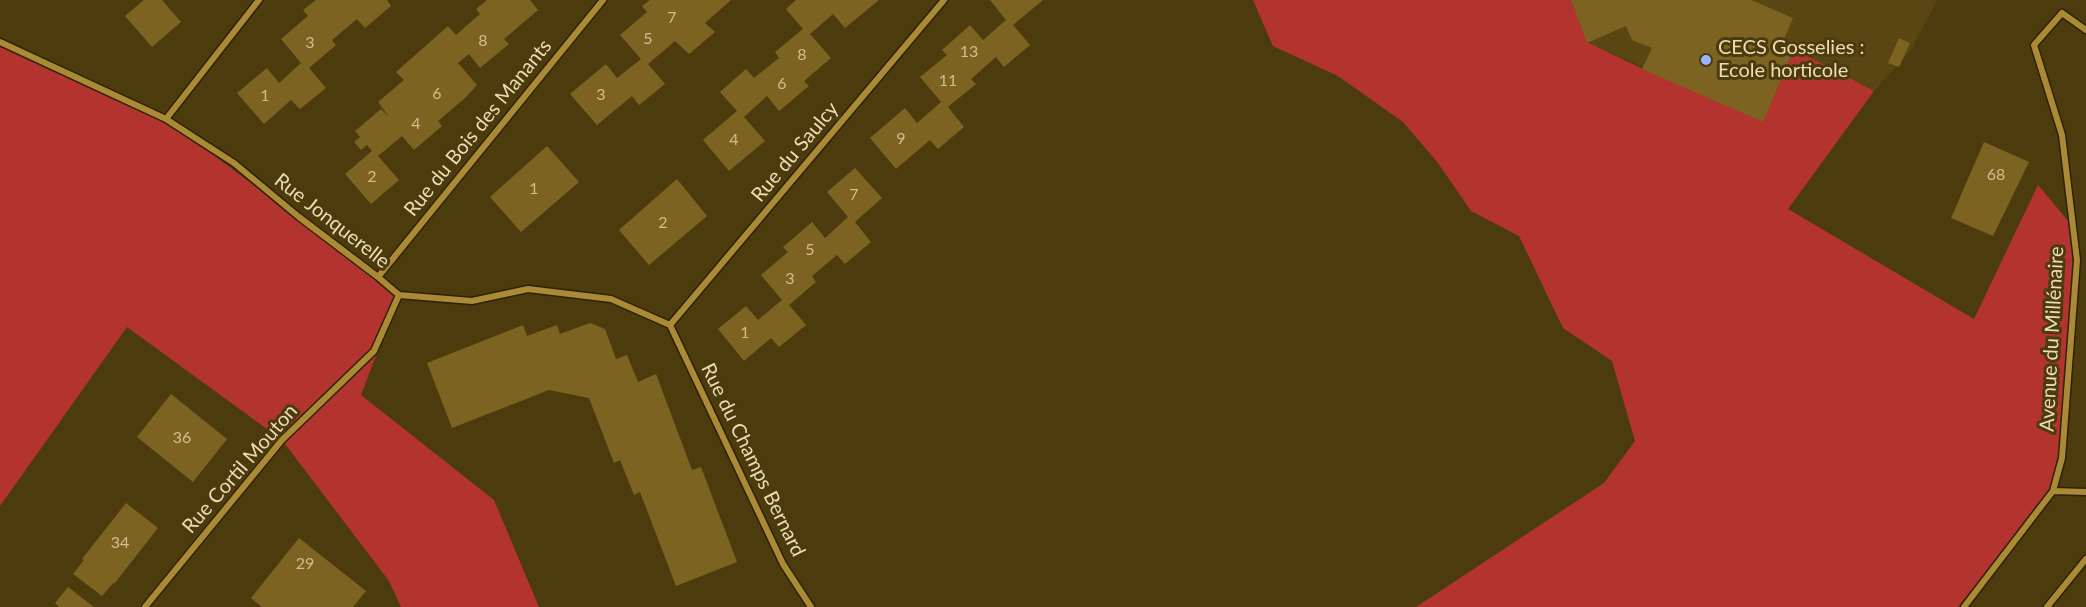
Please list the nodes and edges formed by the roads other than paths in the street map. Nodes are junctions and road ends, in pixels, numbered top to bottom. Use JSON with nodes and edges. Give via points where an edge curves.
{"nodes":[{"id":1,"x":259,"y":0,"type":"edge"},
{"id":2,"x":603,"y":0,"type":"edge"},
{"id":3,"x":944,"y":0,"type":"edge"},
{"id":4,"x":2086,"y":30,"type":"edge"},
{"id":5,"x":0,"y":42,"type":"edge"},
{"id":6,"x":166,"y":119,"type":"junction"},
{"id":7,"x":378,"y":277,"type":"junction"},
{"id":8,"x":399,"y":295,"type":"junction"},
{"id":9,"x":670,"y":325,"type":"junction"},
{"id":10,"x":2053,"y":491,"type":"junction"},
{"id":11,"x":2086,"y":492,"type":"edge"},
{"id":12,"x":2086,"y":559,"type":"edge"},
{"id":13,"x":145,"y":607,"type":"edge"},
{"id":14,"x":811,"y":607,"type":"edge"},
{"id":15,"x":1964,"y":607,"type":"edge"},
{"id":16,"x":2047,"y":607,"type":"edge"}],
"edges":[{"from":1,"to":6,"type":"street"},
{"from":2,"to":7,"type":"street","name":"Rue du Bois des Manants"},
{"from":3,"to":9,"type":"street","name":"Rue du Saulcy"},
{"from":4,"to":10,"type":"street","name":"Avenue du Millénaire","via":[[2062,14],[2034,45],[2062,135],[2077,260],[2061,458]]},
{"from":5,"to":6,"type":"street","name":"Rue Jonquerelle"},
{"from":6,"to":7,"type":"street","name":"Rue Jonquerelle","via":[[234,163]]},
{"from":7,"to":8,"type":"street","name":"Rue Jonquerelle"},
{"from":8,"to":9,"type":"street","name":"Rue Jonquerelle","via":[[472,301],[528,289],[611,298]]},
{"from":8,"to":13,"type":"street","name":"Rue Cortil Mouton","via":[[374,351],[282,440]]},
{"from":9,"to":14,"type":"street","name":"Rue du Champs Bernard","via":[[783,564]]},
{"from":10,"to":11,"type":"street"},
{"from":10,"to":15,"type":"street","name":"Avenue du Millénaire"},
{"from":12,"to":16,"type":"street"}]}
